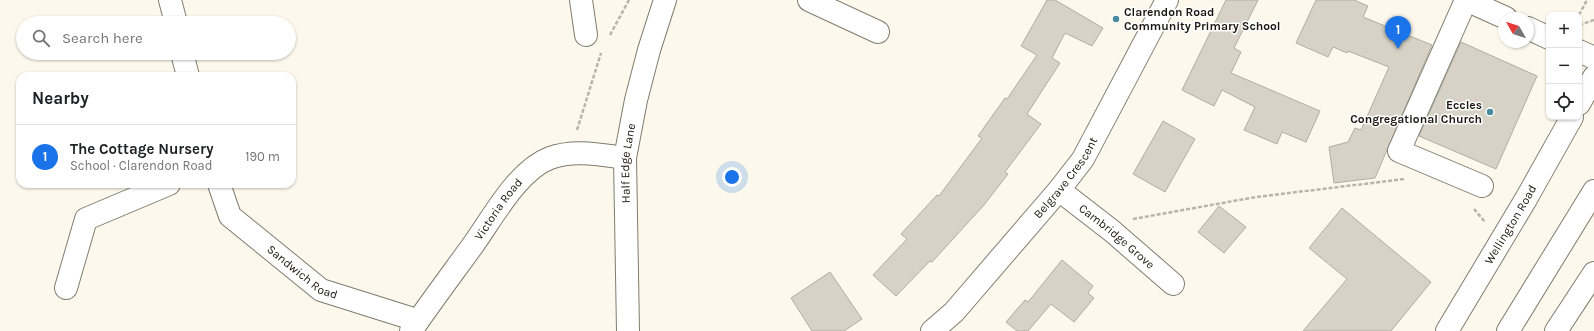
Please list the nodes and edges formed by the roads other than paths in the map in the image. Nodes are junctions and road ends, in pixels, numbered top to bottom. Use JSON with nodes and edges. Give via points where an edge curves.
{"nodes":[{"id":1,"x":170,"y":0,"type":"edge"},
{"id":2,"x":581,"y":0,"type":"edge"},
{"id":3,"x":666,"y":0,"type":"edge"},
{"id":4,"x":808,"y":0,"type":"edge"},
{"id":5,"x":1167,"y":0,"type":"edge"},
{"id":6,"x":1466,"y":0,"type":"edge"},
{"id":7,"x":1498,"y":14,"type":"edge"},
{"id":8,"x":174,"y":16,"type":"edge"},
{"id":9,"x":1534,"y":31,"type":"edge"},
{"id":10,"x":878,"y":32,"type":"dead end"},
{"id":11,"x":586,"y":35,"type":"road end"},
{"id":12,"x":1546,"y":37,"type":"edge"},
{"id":13,"x":1582,"y":52,"type":"edge"},
{"id":14,"x":1594,"y":58,"type":"edge"},
{"id":15,"x":184,"y":60,"type":"edge"},
{"id":16,"x":187,"y":72,"type":"edge"},
{"id":17,"x":1594,"y":77,"type":"edge"},
{"id":18,"x":1582,"y":99,"type":"edge"},
{"id":19,"x":1570,"y":120,"type":"edge"},
{"id":20,"x":625,"y":158,"type":"junction"},
{"id":21,"x":1482,"y":186,"type":"dead end"},
{"id":22,"x":160,"y":188,"type":"edge"},
{"id":23,"x":220,"y":188,"type":"edge"},
{"id":24,"x":1059,"y":190,"type":"junction"},
{"id":25,"x":1594,"y":191,"type":"edge"},
{"id":26,"x":1594,"y":273,"type":"edge"},
{"id":27,"x":1173,"y":284,"type":"dead end"},
{"id":28,"x":66,"y":288,"type":"dead end"},
{"id":29,"x":414,"y":327,"type":"edge"},
{"id":30,"x":628,"y":331,"type":"edge"},
{"id":31,"x":932,"y":331,"type":"edge"},
{"id":32,"x":1447,"y":331,"type":"edge"},
{"id":33,"x":1508,"y":331,"type":"edge"},
{"id":34,"x":1556,"y":331,"type":"edge"}],
"edges":[{"from":1,"to":8,"type":"main road"},
{"from":2,"to":11,"type":"main road"},
{"from":3,"to":20,"type":"main road","name":"Half Edge Lane","via":[[636,100]]},
{"from":4,"to":10,"type":"main road"},
{"from":5,"to":24,"type":"main road","name":"Belgrave Crescent","via":[[1083,159]]},
{"from":6,"to":7,"type":"main road"},
{"from":6,"to":21,"type":"main road","via":[[1399,151]]},
{"from":9,"to":12,"type":"main road"},
{"from":13,"to":14,"type":"main road"},
{"from":15,"to":16,"type":"main road"},
{"from":17,"to":18,"type":"main road"},
{"from":19,"to":32,"type":"main road","name":"Wellington Road"},
{"from":20,"to":29,"type":"main road","name":"Victoria Road","via":[[569,153],[540,163],[527,173]]},
{"from":20,"to":30,"type":"main road","name":"Half Edge Lane"},
{"from":22,"to":28,"type":"main road","via":[[86,219]]},
{"from":23,"to":29,"type":"main road","name":"Sandwich Road","via":[[230,216],[321,290],[410,318]]},
{"from":24,"to":27,"type":"main road","name":"Cambridge Grove","via":[[1112,231]]},
{"from":24,"to":31,"type":"main road","name":"Belgrave Crescent","via":[[954,312]]},
{"from":25,"to":33,"type":"main road"},
{"from":26,"to":34,"type":"main road"}]}
